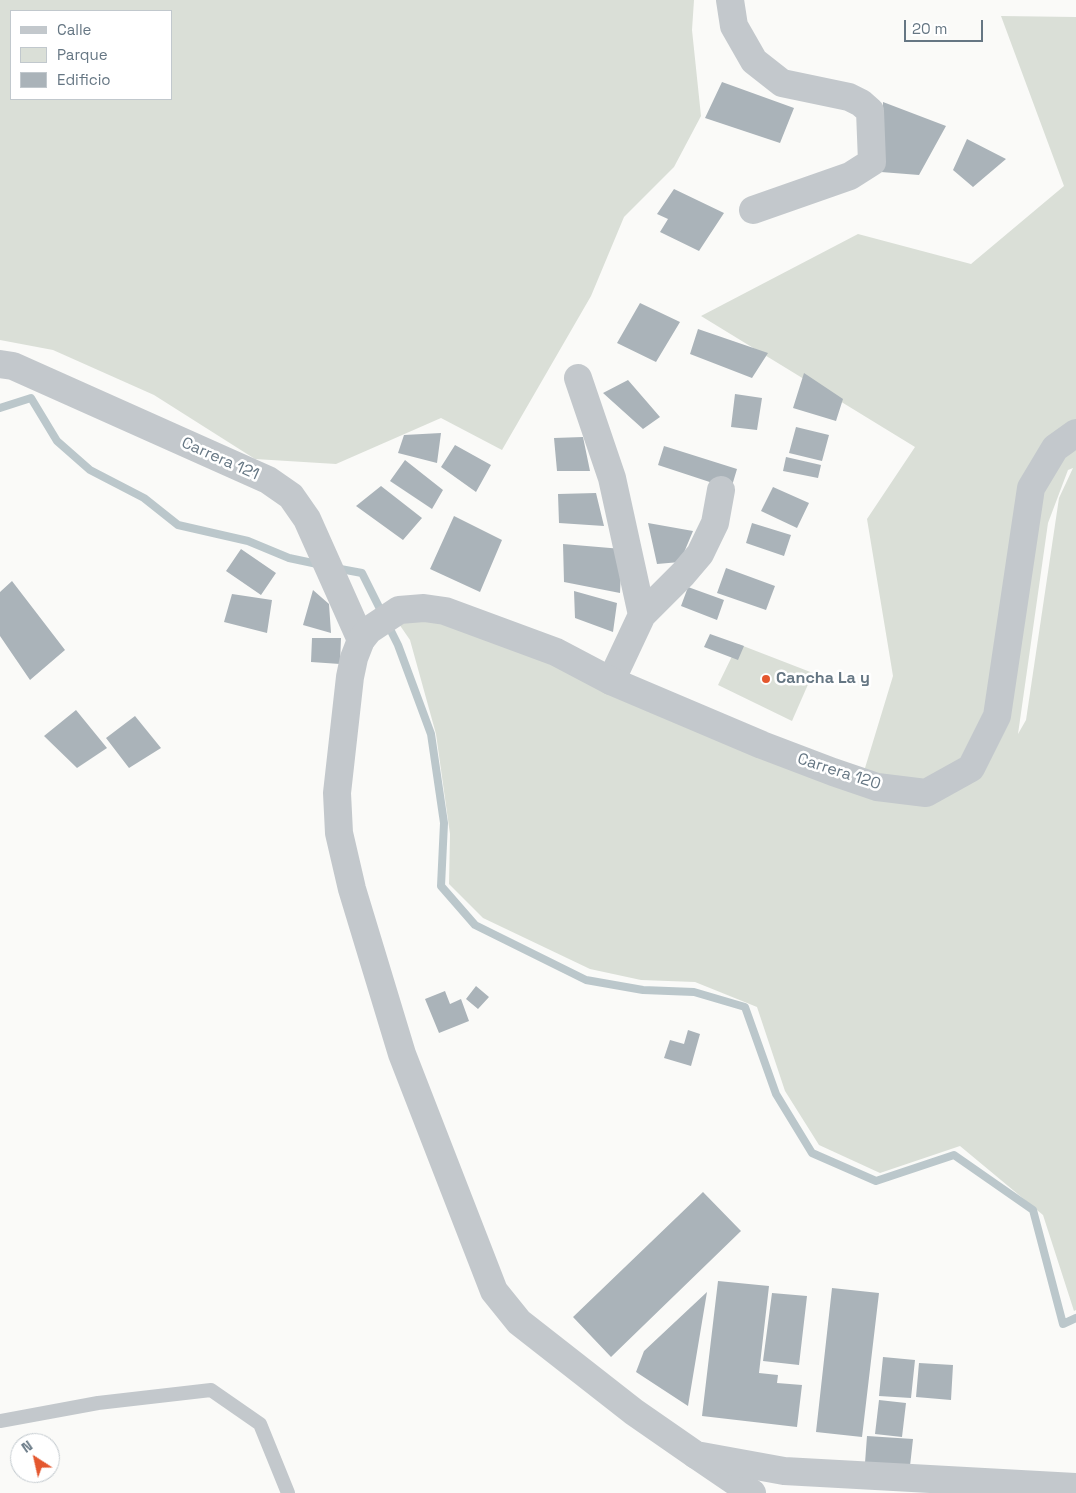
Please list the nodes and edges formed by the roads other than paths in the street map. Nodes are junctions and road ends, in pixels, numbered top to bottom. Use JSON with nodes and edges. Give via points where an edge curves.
{"nodes":[{"id":1,"x":730,"y":0,"type":"edge"},
{"id":2,"x":753,"y":210,"type":"dead end"},
{"id":3,"x":0,"y":364,"type":"edge"},
{"id":4,"x":578,"y":378,"type":"dead end"},
{"id":5,"x":1076,"y":433,"type":"edge"},
{"id":6,"x":721,"y":490,"type":"dead end"},
{"id":7,"x":642,"y":614,"type":"junction"},
{"id":8,"x":365,"y":635,"type":"junction"},
{"id":9,"x":611,"y":681,"type":"junction"},
{"id":10,"x":0,"y":1421,"type":"edge"},
{"id":11,"x":696,"y":1455,"type":"junction"},
{"id":12,"x":1076,"y":1487,"type":"edge"},
{"id":13,"x":288,"y":1493,"type":"edge"},
{"id":14,"x":752,"y":1493,"type":"edge"}],
"edges":[{"from":1,"to":2,"type":"street","via":[[734,26],[754,61],[782,83],[849,97],[870,111],[872,162],[850,176]]},
{"from":3,"to":8,"type":"street","name":"Carrera 121","via":[[13,366],[268,480],[291,496],[307,520]]},
{"from":4,"to":7,"type":"street","via":[[612,478]]},
{"from":5,"to":9,"type":"street","name":"Carrera 120","via":[[1055,448],[1031,488],[997,716],[971,768],[926,793],[877,787],[833,772]]},
{"from":6,"to":7,"type":"street","via":[[715,523],[700,554]]},
{"from":7,"to":9,"type":"street"},
{"from":8,"to":9,"type":"street","name":"Carrera 120","via":[[399,610],[424,608],[445,611],[556,652]]},
{"from":8,"to":11,"type":"street","via":[[354,658],[350,677],[337,793],[338,833],[402,1054],[494,1291],[519,1322],[634,1412]]},
{"from":10,"to":13,"type":"lane","via":[[98,1403],[211,1390],[260,1424]]},
{"from":11,"to":12,"type":"street","via":[[784,1471]]},
{"from":11,"to":14,"type":"street"}]}
